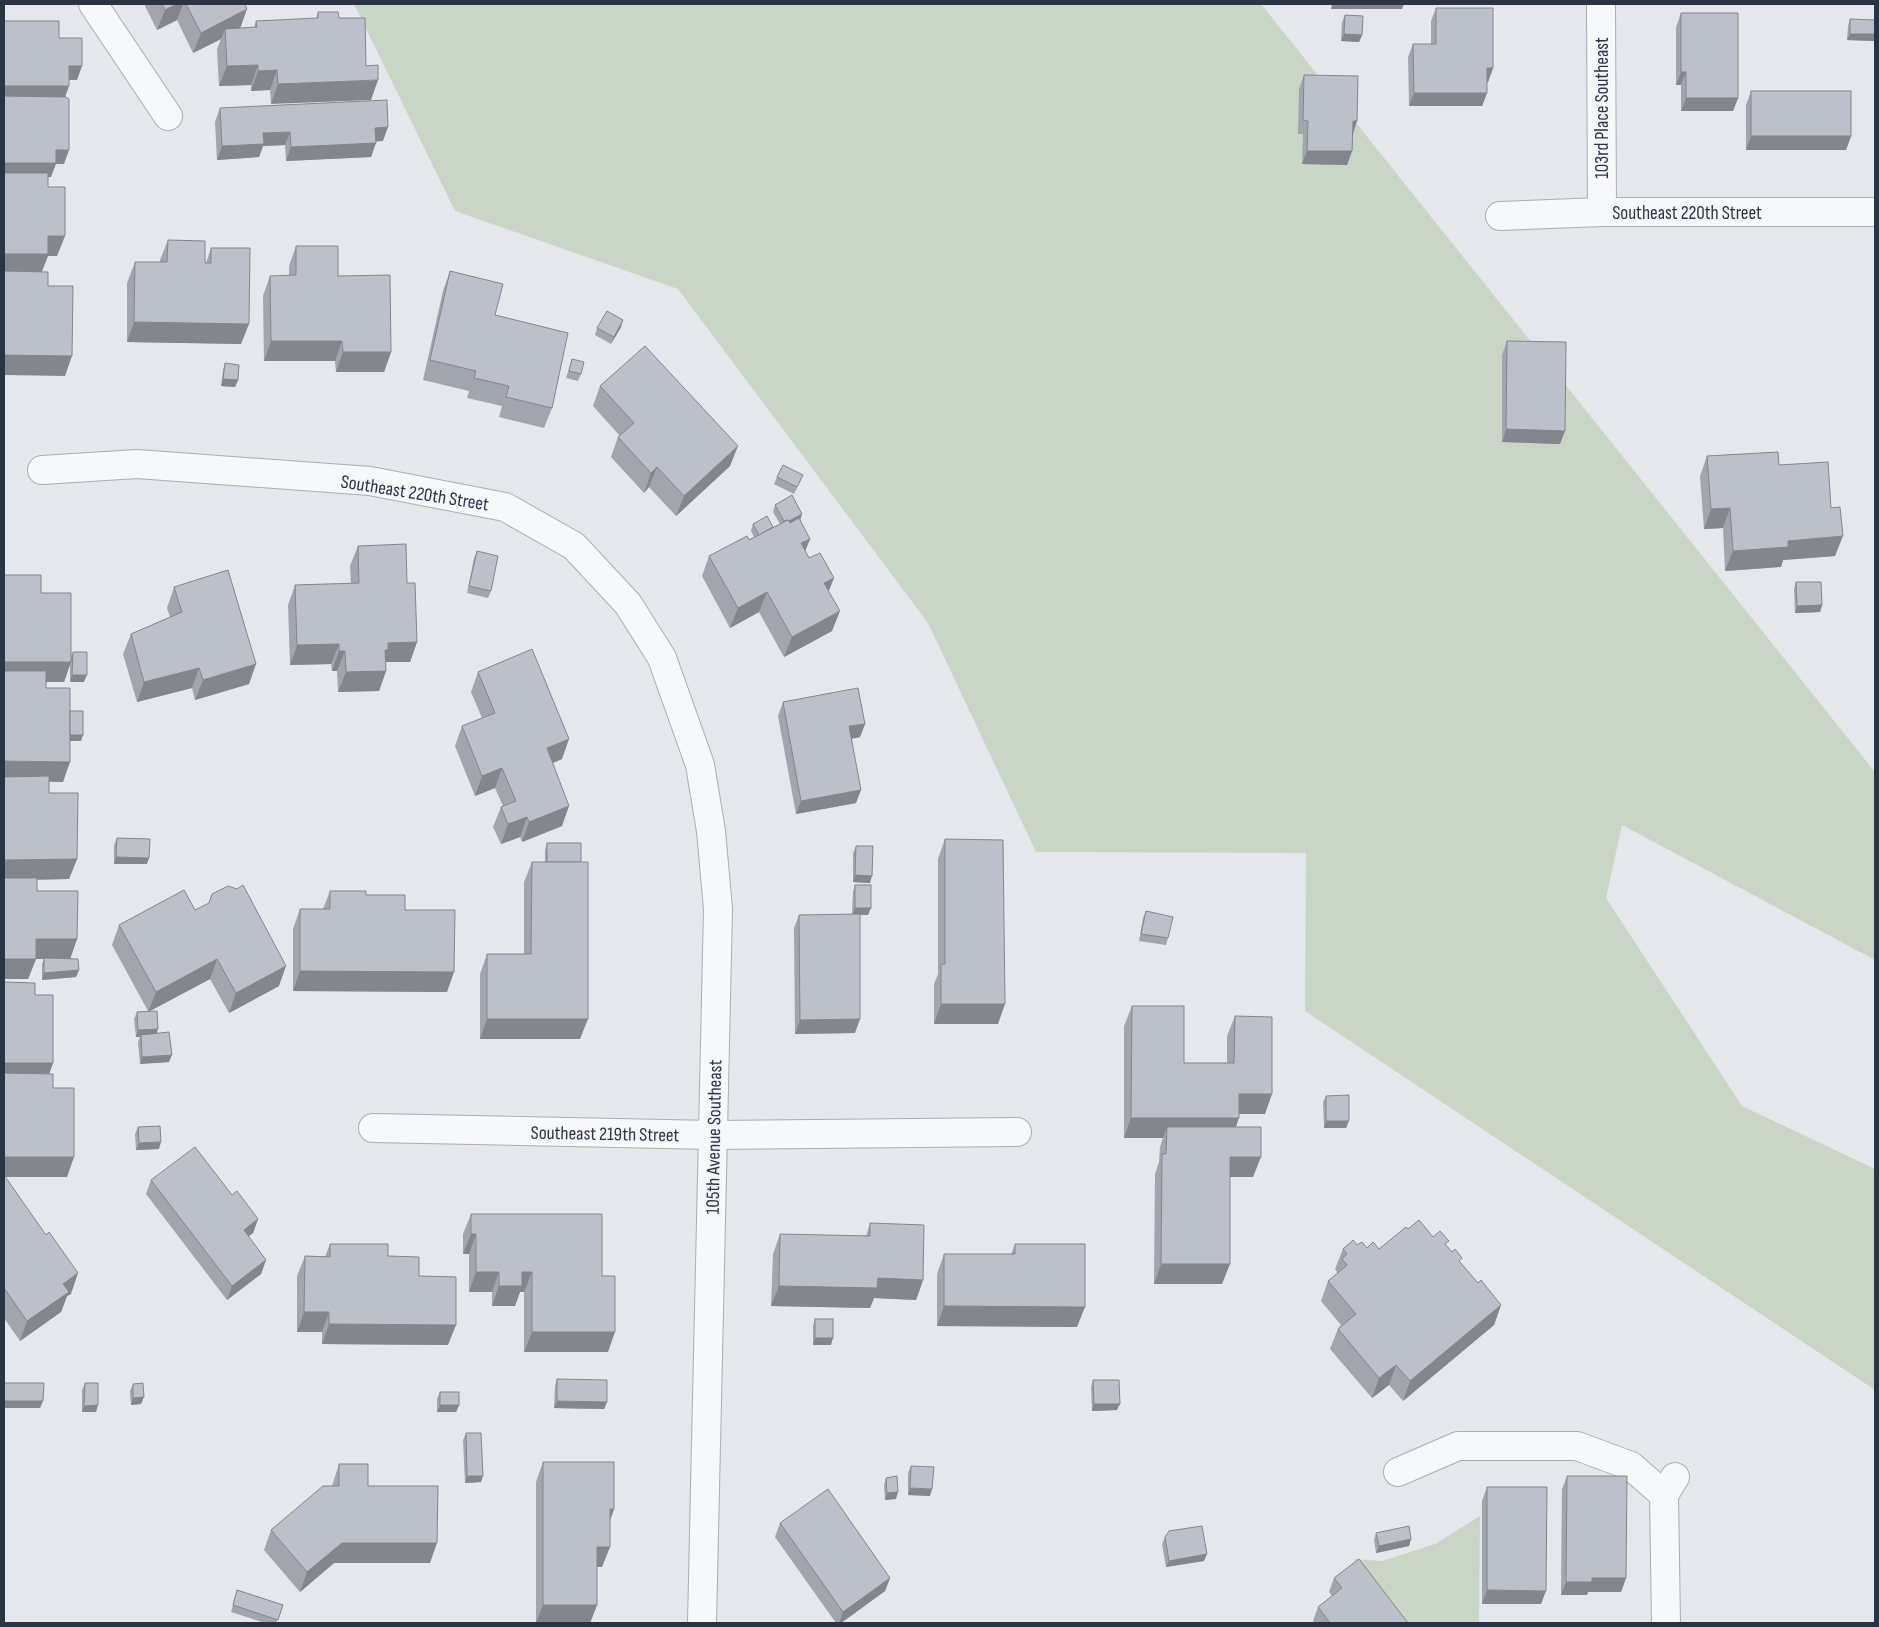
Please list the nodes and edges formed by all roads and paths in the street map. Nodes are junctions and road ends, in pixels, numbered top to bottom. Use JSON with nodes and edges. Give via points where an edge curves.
{"nodes":[{"id":1,"x":93,"y":4,"type":"edge"},
{"id":2,"x":1601,"y":4,"type":"edge"},
{"id":3,"x":168,"y":116,"type":"dead end"},
{"id":4,"x":1602,"y":212,"type":"junction"},
{"id":5,"x":1875,"y":212,"type":"edge"},
{"id":6,"x":1500,"y":216,"type":"dead end"},
{"id":7,"x":42,"y":470,"type":"dead end"},
{"id":8,"x":662,"y":658,"type":"joint"},
{"id":9,"x":373,"y":1128,"type":"dead end"},
{"id":10,"x":1017,"y":1132,"type":"dead end"},
{"id":11,"x":713,"y":1135,"type":"junction"},
{"id":12,"x":1398,"y":1472,"type":"dead end"},
{"id":13,"x":702,"y":1623,"type":"edge"},
{"id":14,"x":1666,"y":1623,"type":"edge"}],
"edges":[{"from":1,"to":3,"type":"street"},
{"from":2,"to":4,"type":"street","name":"103rd Place Southeast"},
{"from":4,"to":5,"type":"street","name":"Southeast 220th Street"},
{"from":4,"to":6,"type":"street","name":"Southeast 220th Street"},
{"from":7,"to":8,"type":"street","name":"Southeast 220th Street","via":[[137,464],[370,481],[506,507],[574,546],[628,604]]},
{"from":8,"to":11,"type":"street","name":"105th Avenue Southeast","via":[[700,764],[711,831],[718,909]]},
{"from":9,"to":11,"type":"street","name":"Southeast 219th Street"},
{"from":10,"to":11,"type":"street","name":"Southeast 219th Street"},
{"from":11,"to":13,"type":"street","name":"105th Avenue Southeast"},
{"from":12,"to":14,"type":"street","via":[[1458,1446],[1577,1446],[1631,1466],[1669,1486]]}]}
